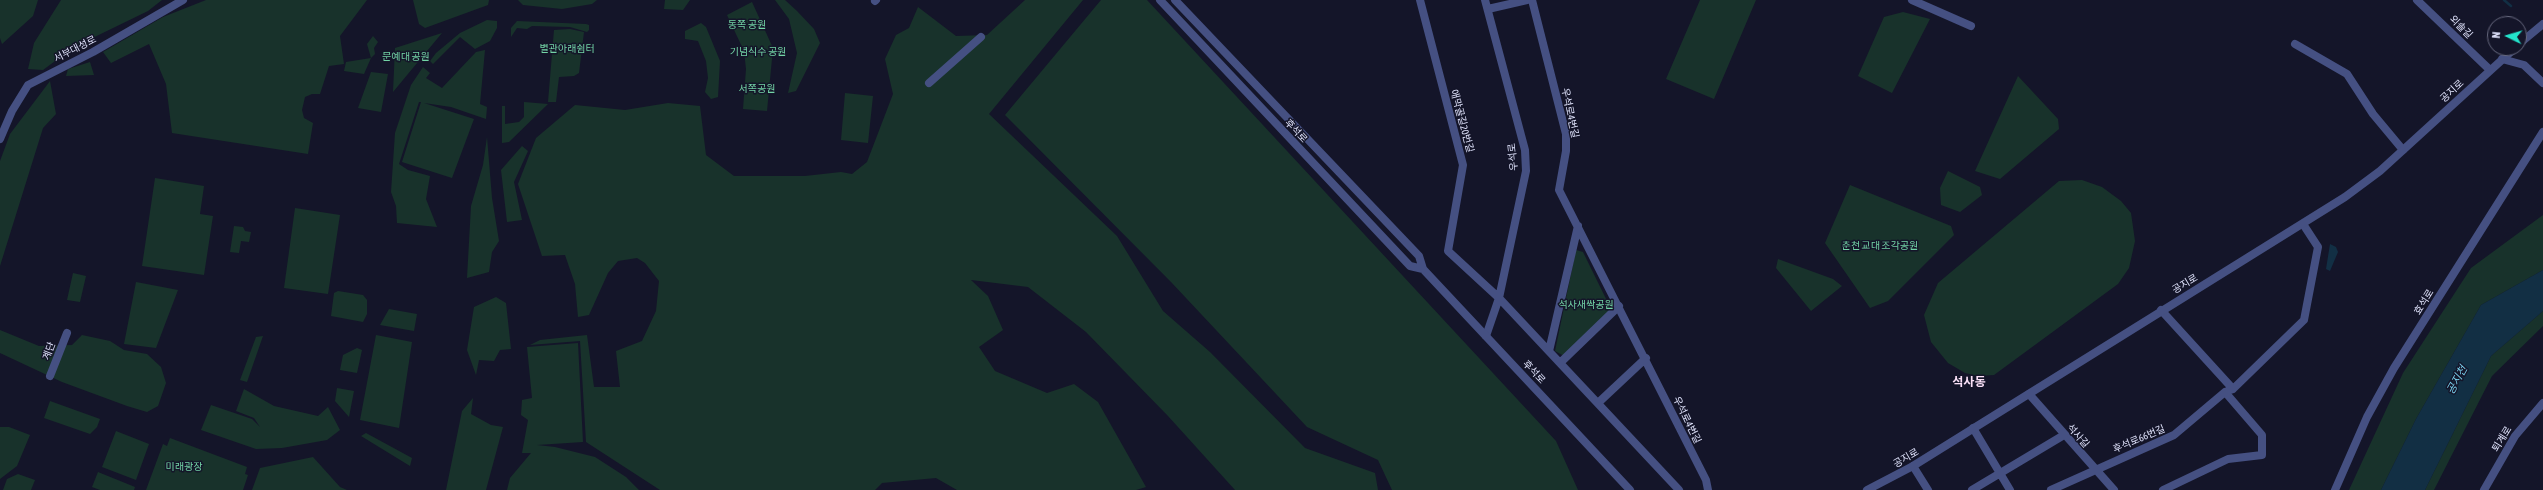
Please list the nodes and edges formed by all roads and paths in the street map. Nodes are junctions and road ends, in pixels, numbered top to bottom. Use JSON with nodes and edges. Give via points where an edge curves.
{"nodes":[{"id":1,"x":183,"y":0,"type":"edge"},
{"id":2,"x":1160,"y":0,"type":"edge"},
{"id":3,"x":1175,"y":0,"type":"edge"},
{"id":4,"x":1420,"y":0,"type":"edge"},
{"id":5,"x":1485,"y":0,"type":"edge"},
{"id":6,"x":1527,"y":0,"type":"edge"},
{"id":7,"x":1532,"y":0,"type":"edge"},
{"id":8,"x":1912,"y":0,"type":"edge"},
{"id":9,"x":2417,"y":0,"type":"edge"},
{"id":10,"x":1488,"y":9,"type":"junction"},
{"id":11,"x":2543,"y":24,"type":"edge"},
{"id":12,"x":1971,"y":26,"type":"dead end"},
{"id":13,"x":981,"y":37,"type":"dead end"},
{"id":14,"x":2527,"y":37,"type":"edge"},
{"id":15,"x":2295,"y":44,"type":"dead end"},
{"id":16,"x":2506,"y":56,"type":"edge"},
{"id":17,"x":2502,"y":59,"type":"junction"},
{"id":18,"x":2490,"y":70,"type":"junction"},
{"id":19,"x":929,"y":83,"type":"dead end"},
{"id":20,"x":2543,"y":83,"type":"edge"},
{"id":21,"x":2543,"y":132,"type":"edge"},
{"id":22,"x":0,"y":139,"type":"edge"},
{"id":23,"x":2403,"y":150,"type":"junction"},
{"id":24,"x":2303,"y":224,"type":"junction"},
{"id":25,"x":1578,"y":226,"type":"junction"},
{"id":26,"x":1422,"y":269,"type":"junction"},
{"id":27,"x":1499,"y":298,"type":"junction"},
{"id":28,"x":1619,"y":306,"type":"junction"},
{"id":29,"x":2161,"y":310,"type":"junction"},
{"id":30,"x":67,"y":333,"type":"dead end"},
{"id":31,"x":1486,"y":336,"type":"junction"},
{"id":32,"x":1549,"y":351,"type":"junction"},
{"id":33,"x":1646,"y":358,"type":"junction"},
{"id":34,"x":1560,"y":363,"type":"junction"},
{"id":35,"x":50,"y":376,"type":"dead end"},
{"id":36,"x":2233,"y":389,"type":"junction"},
{"id":37,"x":2225,"y":392,"type":"junction"},
{"id":38,"x":2029,"y":394,"type":"junction"},
{"id":39,"x":1598,"y":403,"type":"junction"},
{"id":40,"x":2543,"y":403,"type":"edge"},
{"id":41,"x":1973,"y":428,"type":"junction"},
{"id":42,"x":2064,"y":435,"type":"junction"},
{"id":43,"x":1913,"y":466,"type":"junction"},
{"id":44,"x":2095,"y":468,"type":"junction"},
{"id":45,"x":2001,"y":474,"type":"junction"},
{"id":46,"x":2066,"y":487,"type":"edge"},
{"id":47,"x":1630,"y":490,"type":"edge"},
{"id":48,"x":1679,"y":490,"type":"edge"},
{"id":49,"x":1708,"y":490,"type":"edge"},
{"id":50,"x":1867,"y":490,"type":"edge"},
{"id":51,"x":1928,"y":490,"type":"edge"},
{"id":52,"x":1972,"y":490,"type":"edge"},
{"id":53,"x":2010,"y":490,"type":"edge"},
{"id":54,"x":2051,"y":490,"type":"edge"},
{"id":55,"x":2114,"y":490,"type":"edge"},
{"id":56,"x":2163,"y":490,"type":"edge"},
{"id":57,"x":2335,"y":490,"type":"edge"},
{"id":58,"x":2484,"y":490,"type":"edge"}],
"edges":[{"from":1,"to":22,"type":"street","name":"서부대성로","via":[[93,52],[28,85],[12,111]]},
{"from":2,"to":26,"type":"street","name":"후석로","via":[[1410,266]]},
{"from":3,"to":26,"type":"street","name":"후석로","via":[[1419,256]]},
{"from":4,"to":27,"type":"street","name":"애막골길20번길","via":[[1463,165],[1448,251]]},
{"from":5,"to":10,"type":"street","name":"우석로"},
{"from":6,"to":10,"type":"street"},
{"from":7,"to":25,"type":"street","name":"우석로4번길","via":[[1566,134],[1566,151],[1559,190]]},
{"from":8,"to":12,"type":"street"},
{"from":9,"to":18,"type":"street","name":"외솔길"},
{"from":10,"to":27,"type":"street","name":"우석로","via":[[1525,150],[1526,171]]},
{"from":11,"to":14,"type":"street"},
{"from":13,"to":19,"type":"street"},
{"from":15,"to":23,"type":"street","via":[[2347,74],[2373,114]]},
{"from":16,"to":17,"type":"street","name":"공지로"},
{"from":17,"to":18,"type":"street","name":"공지로"},
{"from":17,"to":20,"type":"street","via":[[2524,65]]},
{"from":18,"to":23,"type":"street","name":"공지로"},
{"from":21,"to":57,"type":"street","name":"효석로","via":[[2394,368],[2367,417]]},
{"from":23,"to":24,"type":"street","name":"공지로","via":[[2346,197]]},
{"from":24,"to":29,"type":"street","name":"공지로"},
{"from":24,"to":36,"type":"street","name":"후석로66번길","via":[[2318,247],[2304,320]]},
{"from":25,"to":28,"type":"street","name":"우석로4번길"},
{"from":25,"to":32,"type":"street"},
{"from":26,"to":31,"type":"street","name":"후석로"},
{"from":27,"to":31,"type":"street","name":"우석로"},
{"from":27,"to":32,"type":"street"},
{"from":28,"to":33,"type":"street","name":"우석로4번길"},
{"from":28,"to":34,"type":"street"},
{"from":29,"to":36,"type":"street"},
{"from":29,"to":38,"type":"street","name":"공지로"},
{"from":30,"to":35,"type":"street","name":"계단"},
{"from":31,"to":47,"type":"street","name":"후석로"},
{"from":32,"to":34,"type":"street"},
{"from":33,"to":39,"type":"street"},
{"from":33,"to":49,"type":"street","name":"우석로4번길","via":[[1706,480]]},
{"from":34,"to":39,"type":"street"},
{"from":36,"to":37,"type":"street","name":"후석로66번길"},
{"from":37,"to":44,"type":"street","name":"후석로66번길","via":[[2174,435]]},
{"from":37,"to":56,"type":"street","via":[[2262,435],[2262,455],[2228,459]]},
{"from":38,"to":41,"type":"street","name":"공지로"},
{"from":38,"to":42,"type":"street","name":"석사길"},
{"from":39,"to":48,"type":"street"},
{"from":40,"to":58,"type":"street","name":"퇴계로","via":[[2515,436]]},
{"from":41,"to":43,"type":"street","name":"공지로"},
{"from":41,"to":45,"type":"street"},
{"from":42,"to":44,"type":"street","name":"석사길"},
{"from":42,"to":45,"type":"street"},
{"from":43,"to":50,"type":"street","name":"공지로"},
{"from":43,"to":51,"type":"street"},
{"from":44,"to":46,"type":"street","name":"후석로66번길"},
{"from":44,"to":55,"type":"street","name":"석사길"},
{"from":45,"to":52,"type":"street"},
{"from":45,"to":53,"type":"street"},
{"from":46,"to":54,"type":"street","name":"후석로66번길"}]}
